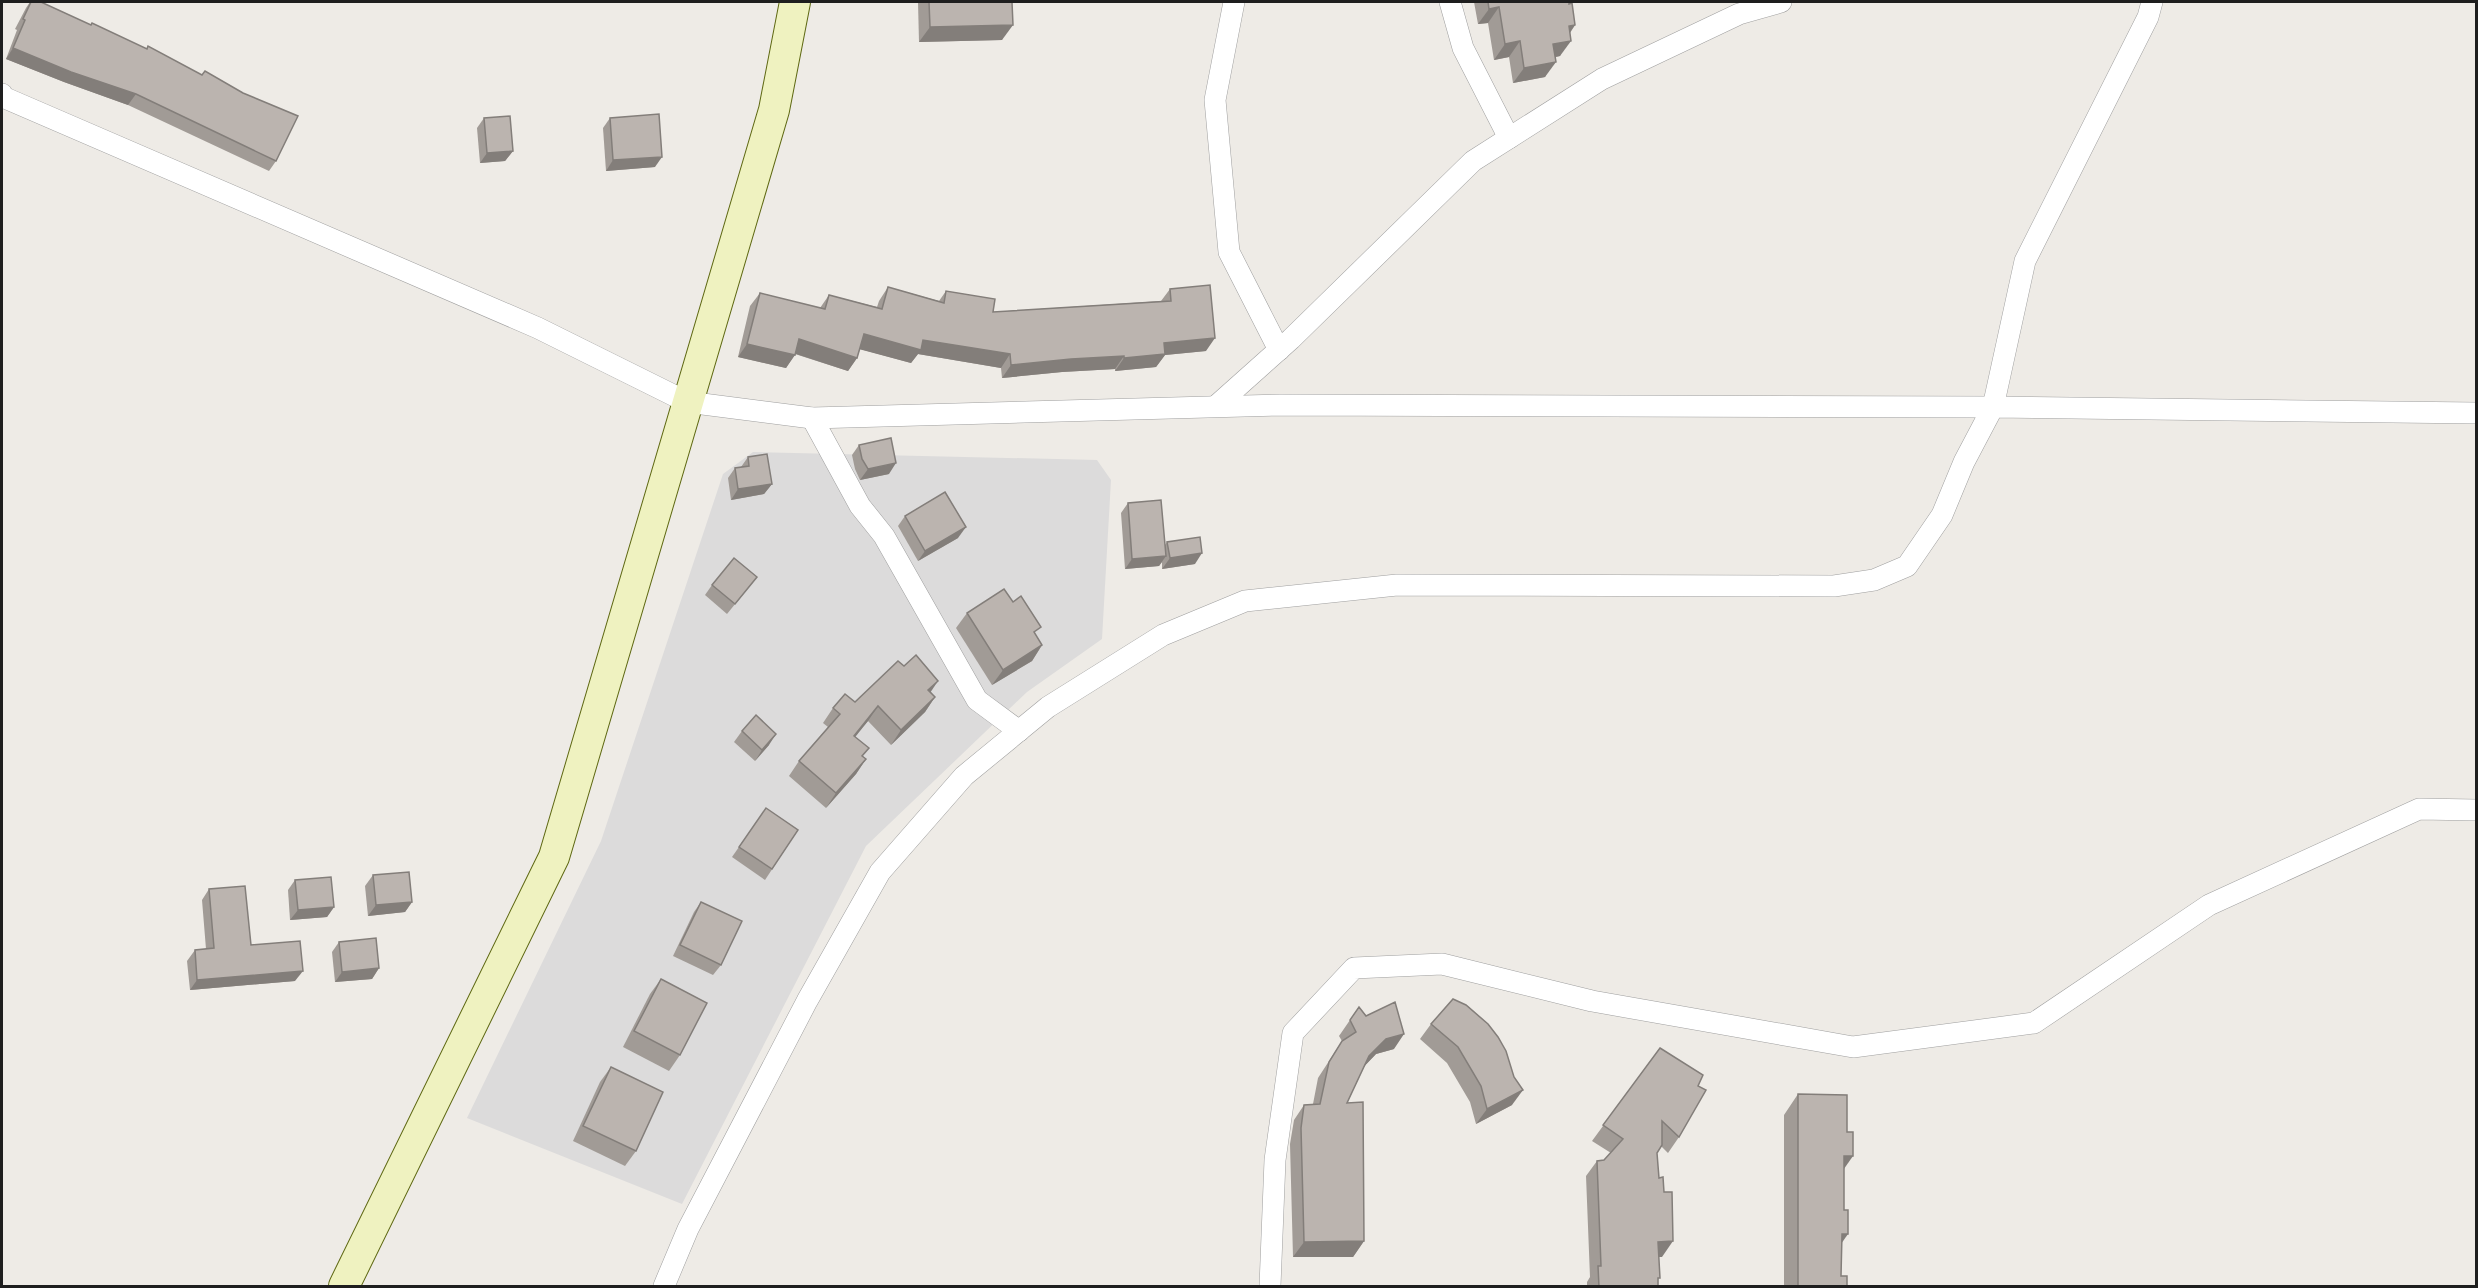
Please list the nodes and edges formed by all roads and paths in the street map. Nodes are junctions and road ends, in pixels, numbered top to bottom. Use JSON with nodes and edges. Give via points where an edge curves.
{"nodes":[{"id":1,"x":795,"y":2,"type":"edge"},
{"id":2,"x":1234,"y":2,"type":"edge"},
{"id":3,"x":1450,"y":2,"type":"edge"},
{"id":4,"x":1780,"y":2,"type":"edge"},
{"id":5,"x":2152,"y":2,"type":"edge"},
{"id":6,"x":2,"y":94,"type":"edge"},
{"id":7,"x":1509,"y":138,"type":"junction"},
{"id":8,"x":1279,"y":350,"type":"junction"},
{"id":9,"x":687,"y":402,"type":"junction"},
{"id":10,"x":1216,"y":406,"type":"junction"},
{"id":11,"x":1993,"y":406,"type":"junction"},
{"id":12,"x":2476,"y":413,"type":"edge"},
{"id":13,"x":813,"y":418,"type":"junction"},
{"id":14,"x":1019,"y":731,"type":"junction"},
{"id":15,"x":2476,"y":810,"type":"edge"},
{"id":16,"x":344,"y":1287,"type":"edge"},
{"id":17,"x":664,"y":1287,"type":"edge"},
{"id":18,"x":1270,"y":1287,"type":"edge"}],
"edges":[{"from":1,"to":9,"type":"street","via":[[774,110]]},
{"from":2,"to":8,"type":"street","via":[[1215,100],[1229,252]]},
{"from":3,"to":7,"type":"street","via":[[1463,48]]},
{"from":4,"to":7,"type":"street","via":[[1740,14],[1602,79]]},
{"from":5,"to":11,"type":"street","via":[[2148,17],[2025,261]]},
{"from":6,"to":9,"type":"street","via":[[538,327]]},
{"from":7,"to":8,"type":"street","via":[[1473,161]]},
{"from":8,"to":10,"type":"street"},
{"from":9,"to":13,"type":"street"},
{"from":9,"to":16,"type":"street","via":[[554,857]]},
{"from":10,"to":11,"type":"street"},
{"from":10,"to":13,"type":"street"},
{"from":11,"to":12,"type":"street"},
{"from":11,"to":14,"type":"street","via":[[1942,515],[1907,566],[1874,580],[1823,586],[1397,585],[1245,601],[1163,635],[1048,707]]},
{"from":13,"to":14,"type":"street","via":[[860,506],[884,536],[977,699]]},
{"from":14,"to":17,"type":"street","via":[[964,776],[880,872],[807,1001],[688,1228]]},
{"from":15,"to":18,"type":"street","via":[[2419,809],[2210,905],[2034,1023],[1853,1047],[1592,1001],[1442,964],[1354,968],[1293,1033],[1275,1160]]}]}
